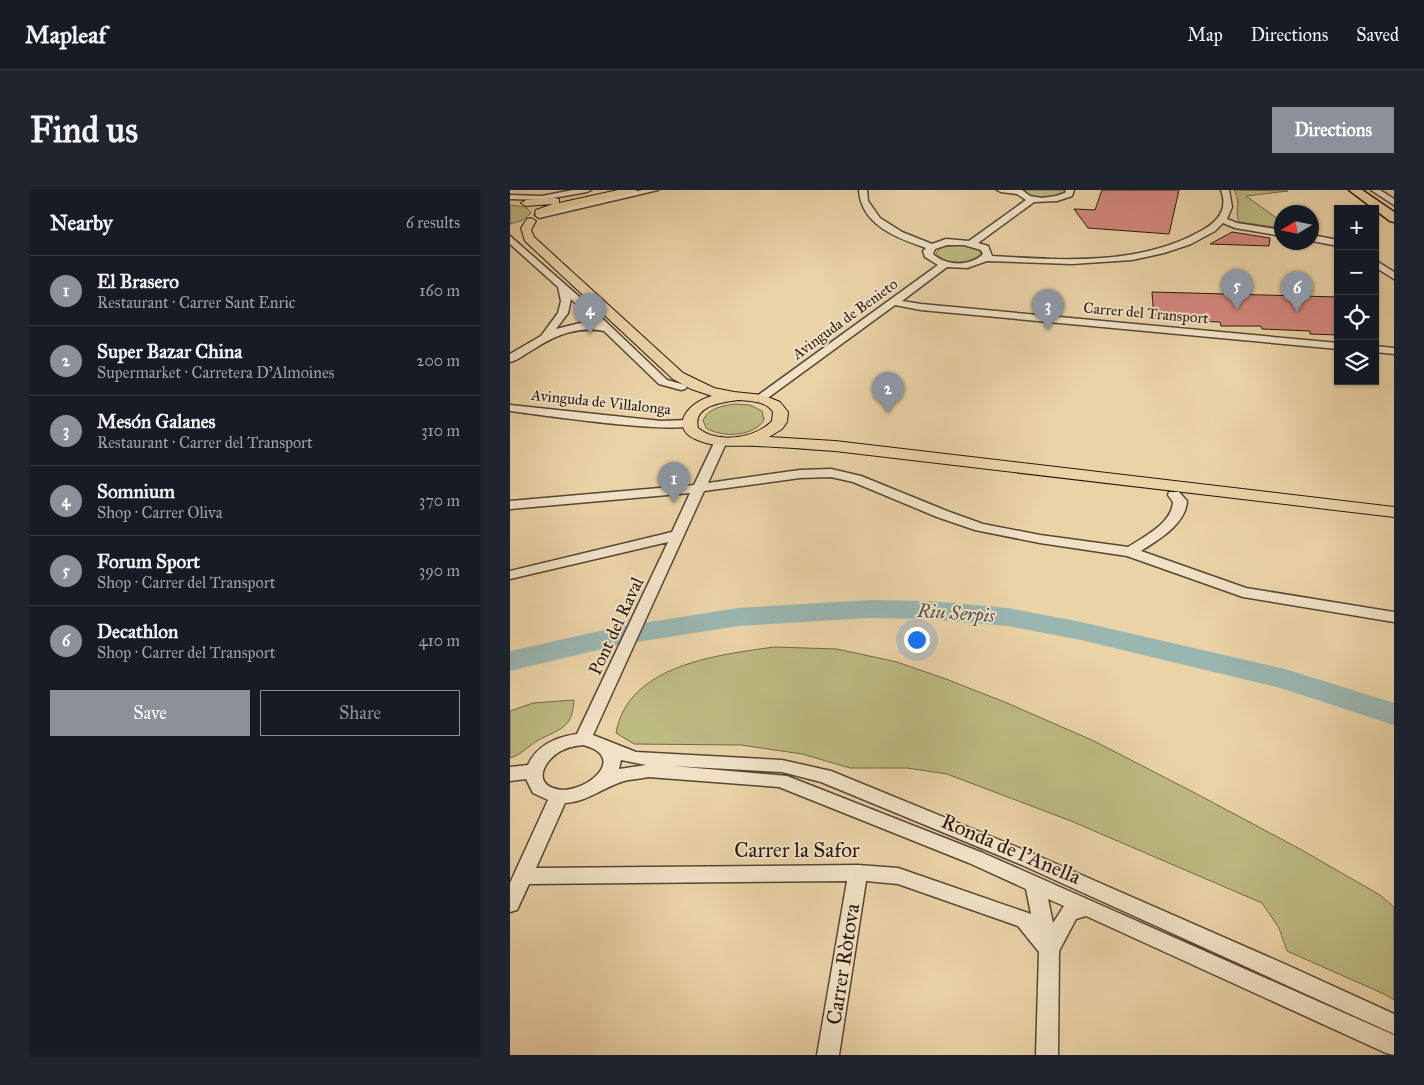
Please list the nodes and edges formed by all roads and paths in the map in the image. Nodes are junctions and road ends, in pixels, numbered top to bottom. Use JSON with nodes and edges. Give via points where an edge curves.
{"nodes":[{"id":1,"x":587,"y":190,"type":"edge"},
{"id":2,"x":605,"y":190,"type":"edge"},
{"id":3,"x":632,"y":190,"type":"edge"},
{"id":4,"x":654,"y":190,"type":"edge"},
{"id":5,"x":863,"y":190,"type":"edge"},
{"id":6,"x":1001,"y":190,"type":"edge"},
{"id":7,"x":1070,"y":190,"type":"edge"},
{"id":8,"x":1225,"y":190,"type":"edge"},
{"id":9,"x":1355,"y":190,"type":"edge"},
{"id":10,"x":1375,"y":190,"type":"edge"},
{"id":11,"x":1018,"y":191,"type":"edge"},
{"id":12,"x":510,"y":197,"type":"edge"},
{"id":13,"x":1033,"y":199,"type":"junction"},
{"id":14,"x":510,"y":202,"type":"edge"},
{"id":15,"x":526,"y":203,"type":"junction"},
{"id":16,"x":1394,"y":204,"type":"edge"},
{"id":17,"x":537,"y":216,"type":"junction"},
{"id":18,"x":1394,"y":218,"type":"edge"},
{"id":19,"x":1223,"y":220,"type":"junction"},
{"id":20,"x":513,"y":230,"type":"edge"},
{"id":21,"x":1274,"y":231,"type":"edge"},
{"id":22,"x":510,"y":239,"type":"edge"},
{"id":23,"x":1319,"y":239,"type":"edge"},
{"id":24,"x":1334,"y":242,"type":"edge"},
{"id":25,"x":972,"y":243,"type":"junction"},
{"id":26,"x":932,"y":247,"type":"junction"},
{"id":27,"x":986,"y":258,"type":"junction"},
{"id":28,"x":946,"y":264,"type":"junction"},
{"id":29,"x":1379,"y":266,"type":"edge"},
{"id":30,"x":1394,"y":276,"type":"edge"},
{"id":31,"x":562,"y":286,"type":"junction"},
{"id":32,"x":894,"y":302,"type":"junction"},
{"id":33,"x":606,"y":328,"type":"junction"},
{"id":34,"x":539,"y":341,"type":"junction"},
{"id":35,"x":1334,"y":346,"type":"edge"},
{"id":36,"x":1379,"y":349,"type":"edge"},
{"id":37,"x":1394,"y":351,"type":"edge"},
{"id":38,"x":510,"y":359,"type":"edge"},
{"id":39,"x":682,"y":387,"type":"junction"},
{"id":40,"x":733,"y":396,"type":"junction"},
{"id":41,"x":761,"y":398,"type":"junction"},
{"id":42,"x":510,"y":408,"type":"edge"},
{"id":43,"x":692,"y":417,"type":"junction"},
{"id":44,"x":780,"y":420,"type":"junction"},
{"id":45,"x":747,"y":440,"type":"junction"},
{"id":46,"x":721,"y":441,"type":"junction"},
{"id":47,"x":835,"y":446,"type":"junction"},
{"id":48,"x":698,"y":488,"type":"junction"},
{"id":49,"x":1174,"y":495,"type":"dead end"},
{"id":50,"x":510,"y":505,"type":"edge"},
{"id":51,"x":1394,"y":512,"type":"edge"},
{"id":52,"x":678,"y":535,"type":"junction"},
{"id":53,"x":1130,"y":552,"type":"junction"},
{"id":54,"x":510,"y":574,"type":"edge"},
{"id":55,"x":1394,"y":617,"type":"edge"},
{"id":56,"x":583,"y":739,"type":"junction"},
{"id":57,"x":611,"y":750,"type":"junction"},
{"id":58,"x":534,"y":771,"type":"junction"},
{"id":59,"x":510,"y":774,"type":"edge"},
{"id":60,"x":594,"y":788,"type":"junction"},
{"id":61,"x":559,"y":796,"type":"junction"},
{"id":62,"x":858,"y":873,"type":"junction"},
{"id":63,"x":523,"y":876,"type":"junction"},
{"id":64,"x":1035,"y":886,"type":"junction"},
{"id":65,"x":510,"y":904,"type":"edge"},
{"id":66,"x":1087,"y":908,"type":"junction"},
{"id":67,"x":1049,"y":950,"type":"junction"},
{"id":68,"x":1394,"y":1024,"type":"edge"},
{"id":69,"x":1394,"y":1046,"type":"edge"},
{"id":70,"x":828,"y":1055,"type":"edge"},
{"id":71,"x":1047,"y":1055,"type":"edge"}],
"edges":[{"from":1,"to":12,"type":"street","via":[[542,198]]},
{"from":2,"to":15,"type":"main road","via":[[554,201]]},
{"from":3,"to":17,"type":"main road","via":[[558,206]]},
{"from":4,"to":17,"type":"street"},
{"from":5,"to":26,"type":"street","via":[[863,201],[882,224]]},
{"from":6,"to":11,"type":"street"},
{"from":7,"to":13,"type":"street","via":[[1060,198]]},
{"from":8,"to":19,"type":"street","via":[[1228,207]]},
{"from":9,"to":18,"type":"highway"},
{"from":10,"to":16,"type":"street"},
{"from":11,"to":13,"type":"street"},
{"from":13,"to":25,"type":"street"},
{"from":14,"to":15,"type":"main road"},
{"from":15,"to":17,"type":"main road","via":[[534,205]]},
{"from":17,"to":20,"type":"main road"},
{"from":17,"to":40,"type":"main road","via":[[526,226],[529,239],[678,376],[704,390]]},
{"from":19,"to":21,"type":"street"},
{"from":19,"to":27,"type":"street","via":[[1182,244],[1132,256],[1068,262]]},
{"from":20,"to":39,"type":"main road"},
{"from":22,"to":31,"type":"street"},
{"from":23,"to":24,"type":"street"},
{"from":25,"to":26,"type":"street","via":[[946,242]]},
{"from":25,"to":27,"type":"street","via":[[985,248]]},
{"from":26,"to":28,"type":"street","via":[[928,255]]},
{"from":27,"to":28,"type":"street","via":[[969,264]]},
{"from":28,"to":32,"type":"street","name":"Avinguda de Benieto"},
{"from":29,"to":30,"type":"street"},
{"from":31,"to":33,"type":"street"},
{"from":31,"to":34,"type":"street","via":[[567,304]]},
{"from":32,"to":35,"type":"street","name":"Carrer del Transport"},
{"from":32,"to":41,"type":"street","name":"Avinguda de Benieto"},
{"from":33,"to":34,"type":"street","via":[[590,324],[570,326]]},
{"from":33,"to":39,"type":"street","via":[[663,382]]},
{"from":34,"to":38,"type":"street"},
{"from":36,"to":37,"type":"street"},
{"from":39,"to":43,"type":"main road","via":[[693,402]]},
{"from":40,"to":41,"type":"main road"},
{"from":40,"to":43,"type":"main road","via":[[711,401]]},
{"from":41,"to":44,"type":"main road","via":[[780,410]]},
{"from":42,"to":43,"type":"street","name":"Avinguda de Villalonga","via":[[661,425]]},
{"from":43,"to":46,"type":"main road","via":[[697,435]]},
{"from":44,"to":45,"type":"main road","via":[[772,430]]},
{"from":44,"to":47,"type":"main road","via":[[801,434]]},
{"from":45,"to":46,"type":"main road"},
{"from":45,"to":47,"type":"main road"},
{"from":46,"to":48,"type":"street","name":"Pont del Raval"},
{"from":47,"to":51,"type":"main road"},
{"from":48,"to":50,"type":"street"},
{"from":48,"to":52,"type":"street","name":"Pont del Raval"},
{"from":48,"to":53,"type":"street","via":[[812,473],[839,474],[980,527]]},
{"from":49,"to":53,"type":"street","via":[[1180,508],[1174,518],[1160,532]]},
{"from":52,"to":54,"type":"street"},
{"from":52,"to":56,"type":"street","name":"Pont del Raval"},
{"from":53,"to":55,"type":"street","via":[[1242,592]]},
{"from":56,"to":57,"type":"street","via":[[604,744]]},
{"from":56,"to":58,"type":"street","via":[[551,748]]},
{"from":57,"to":60,"type":"street","via":[[613,765],[609,774]]},
{"from":57,"to":68,"type":"street","name":"Ronda de l'Anella","via":[[636,758],[782,766],[825,776],[1054,871]]},
{"from":58,"to":59,"type":"street"},
{"from":58,"to":61,"type":"street","via":[[536,785],[549,794]]},
{"from":60,"to":61,"type":"street","via":[[571,796]]},
{"from":60,"to":64,"type":"street","name":"Ronda de l'Anella","via":[[620,775],[648,772],[781,781],[976,858]]},
{"from":61,"to":63,"type":"street"},
{"from":62,"to":63,"type":"street","name":"Carrer la Safor"},
{"from":62,"to":67,"type":"street","name":"Carrer la Safor","via":[[898,876],[1025,920]]},
{"from":62,"to":70,"type":"street","name":"Carrer Ròtova"},
{"from":63,"to":65,"type":"street"},
{"from":64,"to":66,"type":"street","name":"Ronda de l'Anella"},
{"from":64,"to":67,"type":"street"},
{"from":66,"to":67,"type":"street","via":[[1069,913]]},
{"from":66,"to":69,"type":"street","name":"Ronda de l'Anella"},
{"from":67,"to":71,"type":"street"}]}
